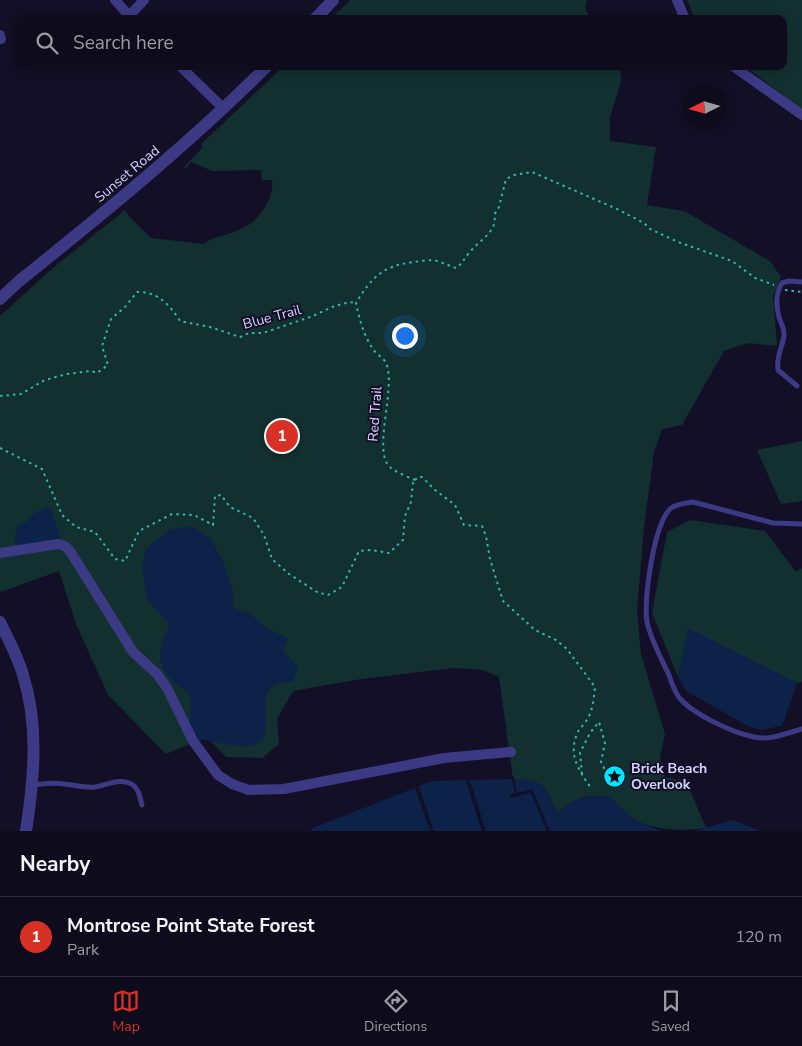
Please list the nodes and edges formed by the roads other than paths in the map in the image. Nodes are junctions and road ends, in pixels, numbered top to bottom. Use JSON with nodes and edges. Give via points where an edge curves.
{"nodes":[{"id":1,"x":115,"y":0,"type":"edge"},
{"id":2,"x":144,"y":0,"type":"edge"},
{"id":3,"x":333,"y":0,"type":"edge"},
{"id":4,"x":677,"y":0,"type":"edge"},
{"id":5,"x":129,"y":15,"type":"edge"},
{"id":6,"x":133,"y":15,"type":"edge"},
{"id":7,"x":318,"y":15,"type":"edge"},
{"id":8,"x":683,"y":15,"type":"edge"},
{"id":9,"x":184,"y":70,"type":"edge"},
{"id":10,"x":263,"y":70,"type":"edge"},
{"id":11,"x":739,"y":70,"type":"edge"},
{"id":12,"x":224,"y":109,"type":"junction"},
{"id":13,"x":802,"y":116,"type":"edge"},
{"id":14,"x":802,"y":282,"type":"edge"},
{"id":15,"x":0,"y":299,"type":"edge"},
{"id":16,"x":800,"y":387,"type":"edge"},
{"id":17,"x":802,"y":524,"type":"edge"},
{"id":18,"x":0,"y":553,"type":"edge"},
{"id":19,"x":0,"y":622,"type":"edge"},
{"id":20,"x":802,"y":729,"type":"edge"},
{"id":21,"x":511,"y":752,"type":"dead end"},
{"id":22,"x":32,"y":785,"type":"junction"},
{"id":23,"x":142,"y":805,"type":"dead end"},
{"id":24,"x":26,"y":831,"type":"edge"}],
"edges":[{"from":1,"to":5,"type":"street"},
{"from":2,"to":6,"type":"street"},
{"from":3,"to":7,"type":"street"},
{"from":4,"to":8,"type":"street"},
{"from":9,"to":12,"type":"street"},
{"from":10,"to":12,"type":"street","name":"Sunset Road"},
{"from":11,"to":13,"type":"street"},
{"from":12,"to":15,"type":"street","name":"Sunset Road","via":[[142,182]]},
{"from":14,"to":16,"type":"lane","via":[[782,283],[777,299],[784,330],[776,360],[778,370]]},
{"from":17,"to":20,"type":"lane","via":[[773,524],[693,502],[671,508],[662,521],[646,598],[647,622],[654,642],[678,695],[686,705],[705,718],[755,738]]},
{"from":18,"to":21,"type":"street","via":[[58,544],[65,546],[133,652],[167,688],[194,741],[218,775],[232,784],[249,790],[284,789],[444,758]]},
{"from":19,"to":22,"type":"street","via":[[23,673],[31,703]]},
{"from":22,"to":23,"type":"lane","via":[[52,783],[93,787],[124,781],[137,789]]},
{"from":22,"to":24,"type":"street"}]}
